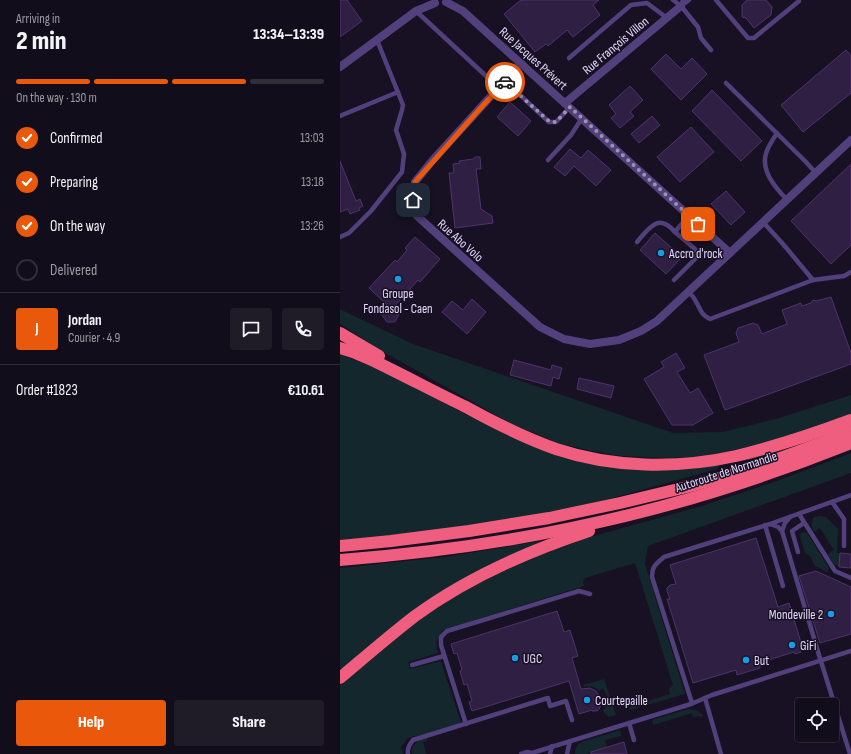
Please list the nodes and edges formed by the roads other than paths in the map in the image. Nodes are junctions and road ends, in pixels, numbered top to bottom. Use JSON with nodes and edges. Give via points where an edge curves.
{"nodes":[{"id":1,"x":425,"y":0,"type":"edge"},
{"id":2,"x":456,"y":0,"type":"edge"},
{"id":3,"x":673,"y":0,"type":"edge"},
{"id":4,"x":689,"y":0,"type":"edge"},
{"id":5,"x":716,"y":0,"type":"edge"},
{"id":6,"x":799,"y":0,"type":"edge"},
{"id":7,"x":433,"y":1,"type":"edge"},
{"id":8,"x":447,"y":1,"type":"edge"},
{"id":9,"x":682,"y":3,"type":"edge"},
{"id":10,"x":416,"y":11,"type":"junction"},
{"id":11,"x":463,"y":11,"type":"junction"},
{"id":12,"x":667,"y":18,"type":"junction"},
{"id":13,"x":377,"y":40,"type":"junction"},
{"id":14,"x":711,"y":50,"type":"dead end"},
{"id":15,"x":569,"y":58,"type":"dead end"},
{"id":16,"x":522,"y":63,"type":"junction"},
{"id":17,"x":340,"y":67,"type":"edge"},
{"id":18,"x":726,"y":83,"type":"dead end"},
{"id":19,"x":502,"y":84,"type":"junction"},
{"id":20,"x":398,"y":92,"type":"junction"},
{"id":21,"x":568,"y":105,"type":"junction"},
{"id":22,"x":340,"y":116,"type":"edge"},
{"id":23,"x":582,"y":118,"type":"junction"},
{"id":24,"x":777,"y":133,"type":"junction"},
{"id":25,"x":851,"y":140,"type":"edge"},
{"id":26,"x":548,"y":160,"type":"dead end"},
{"id":27,"x":816,"y":173,"type":"junction"},
{"id":28,"x":787,"y":200,"type":"junction"},
{"id":29,"x":689,"y":215,"type":"junction"},
{"id":30,"x":764,"y":222,"type":"junction"},
{"id":31,"x":675,"y":232,"type":"junction"},
{"id":32,"x":340,"y":237,"type":"edge"},
{"id":33,"x":637,"y":242,"type":"dead end"},
{"id":34,"x":730,"y":253,"type":"junction"},
{"id":35,"x":851,"y":272,"type":"edge"},
{"id":36,"x":674,"y":280,"type":"dead end"},
{"id":37,"x":813,"y":280,"type":"junction"},
{"id":38,"x":689,"y":292,"type":"junction"},
{"id":39,"x":340,"y":333,"type":"edge"},
{"id":40,"x":340,"y":348,"type":"edge"},
{"id":41,"x":410,"y":379,"type":"junction"},
{"id":42,"x":851,"y":420,"type":"edge"},
{"id":43,"x":851,"y":432,"type":"edge"},
{"id":44,"x":851,"y":443,"type":"edge"},
{"id":45,"x":851,"y":495,"type":"edge"},
{"id":46,"x":832,"y":502,"type":"junction"},
{"id":47,"x":798,"y":514,"type":"junction"},
{"id":48,"x":791,"y":516,"type":"junction"},
{"id":49,"x":607,"y":520,"type":"junction"},
{"id":50,"x":804,"y":523,"type":"junction"},
{"id":51,"x":767,"y":524,"type":"junction"},
{"id":52,"x":782,"y":531,"type":"junction"},
{"id":53,"x":340,"y":546,"type":"edge"},
{"id":54,"x":844,"y":546,"type":"dead end"},
{"id":55,"x":798,"y":552,"type":"dead end"},
{"id":56,"x":340,"y":560,"type":"edge"},
{"id":57,"x":851,"y":578,"type":"edge"},
{"id":58,"x":784,"y":586,"type":"dead end"},
{"id":59,"x":590,"y":594,"type":"dead end"},
{"id":60,"x":851,"y":652,"type":"edge"},
{"id":61,"x":444,"y":656,"type":"junction"},
{"id":62,"x":821,"y":661,"type":"junction"},
{"id":63,"x":412,"y":665,"type":"dead end"},
{"id":64,"x":340,"y":678,"type":"edge"},
{"id":65,"x":704,"y":698,"type":"junction"},
{"id":66,"x":692,"y":703,"type":"junction"},
{"id":67,"x":572,"y":720,"type":"dead end"},
{"id":68,"x":629,"y":723,"type":"junction"},
{"id":69,"x":466,"y":724,"type":"junction"},
{"id":70,"x":634,"y":740,"type":"dead end"},
{"id":71,"x":570,"y":741,"type":"junction"},
{"id":72,"x":552,"y":746,"type":"junction"},
{"id":73,"x":408,"y":754,"type":"edge"},
{"id":74,"x":521,"y":754,"type":"edge"},
{"id":75,"x":550,"y":754,"type":"edge"},
{"id":76,"x":567,"y":754,"type":"edge"},
{"id":77,"x":721,"y":754,"type":"edge"},
{"id":78,"x":850,"y":754,"type":"edge"}],
"edges":[{"from":1,"to":10,"type":"street"},
{"from":2,"to":11,"type":"street","name":"Rue Jacques Prévert"},
{"from":3,"to":9,"type":"lane"},
{"from":4,"to":9,"type":"lane"},
{"from":5,"to":6,"type":"lane","via":[[748,38],[754,38]]},
{"from":7,"to":8,"type":"street","name":"Rue Jacques Prévert","via":[[442,4]]},
{"from":7,"to":10,"type":"street","name":"Rue Jacques Prévert"},
{"from":8,"to":11,"type":"street","name":"Rue Jacques Prévert"},
{"from":9,"to":12,"type":"street","name":"Rue François Villon"},
{"from":9,"to":14,"type":"lane","via":[[698,27],[701,38]]},
{"from":10,"to":13,"type":"street"},
{"from":10,"to":19,"type":"lane"},
{"from":11,"to":16,"type":"street","name":"Rue Jacques Prévert"},
{"from":12,"to":15,"type":"lane","via":[[646,3],[630,5]]},
{"from":12,"to":21,"type":"street","name":"Rue François Villon"},
{"from":13,"to":17,"type":"street"},
{"from":13,"to":20,"type":"lane"},
{"from":16,"to":19,"type":"street","name":"Rue Abo Volo"},
{"from":16,"to":21,"type":"street","name":"Rue Jacques Prévert"},
{"from":18,"to":24,"type":"lane"},
{"from":19,"to":21,"type":"lane","via":[[550,122],[556,122]]},
{"from":19,"to":38,"type":"street","name":"Rue Abo Volo","via":[[415,182],[413,200],[416,216],[540,327],[564,339],[590,344],[619,340],[657,321]]},
{"from":20,"to":22,"type":"lane"},
{"from":20,"to":32,"type":"lane","via":[[403,105],[396,130],[404,154],[402,172],[371,211],[349,233]]},
{"from":21,"to":23,"type":"street","name":"Rue Jacques Prévert"},
{"from":23,"to":26,"type":"lane","via":[[571,135]]},
{"from":23,"to":29,"type":"street","name":"Rue Jacques Prévert"},
{"from":24,"to":27,"type":"lane"},
{"from":24,"to":28,"type":"lane","via":[[764,161],[776,189]]},
{"from":25,"to":27,"type":"street","name":"Rue Abo Volo"},
{"from":27,"to":28,"type":"street","name":"Rue Abo Volo"},
{"from":28,"to":30,"type":"street","name":"Rue Abo Volo"},
{"from":29,"to":31,"type":"lane"},
{"from":29,"to":34,"type":"street","name":"Rue Jacques Prévert"},
{"from":30,"to":34,"type":"street","name":"Rue Abo Volo"},
{"from":30,"to":37,"type":"lane"},
{"from":31,"to":33,"type":"lane","via":[[660,222],[653,225]]},
{"from":31,"to":36,"type":"lane","via":[[695,249],[697,254]]},
{"from":34,"to":38,"type":"street","name":"Rue Abo Volo"},
{"from":35,"to":37,"type":"lane","via":[[844,276]]},
{"from":37,"to":38,"type":"lane","via":[[710,319],[701,313]]},
{"from":39,"to":41,"type":"highway","via":[[392,364]]},
{"from":40,"to":41,"type":"highway"},
{"from":41,"to":42,"type":"highway","via":[[549,446],[583,456],[623,463],[697,462],[735,456],[785,443]]},
{"from":43,"to":53,"type":"highway","via":[[744,470],[620,503],[476,530]]},
{"from":44,"to":49,"type":"highway","name":"Autoroute de Normandie","via":[[741,482]]},
{"from":45,"to":46,"type":"lane"},
{"from":46,"to":47,"type":"lane"},
{"from":46,"to":54,"type":"lane","via":[[844,519]]},
{"from":47,"to":48,"type":"lane"},
{"from":47,"to":50,"type":"lane"},
{"from":48,"to":51,"type":"lane"},
{"from":48,"to":52,"type":"lane"},
{"from":49,"to":56,"type":"highway","name":"Autoroute de Normandie","via":[[471,546]]},
{"from":49,"to":64,"type":"highway","via":[[593,530],[497,567],[455,590],[416,616]]},
{"from":50,"to":55,"type":"lane","via":[[792,531]]},
{"from":50,"to":57,"type":"lane","via":[[835,571]]},
{"from":51,"to":52,"type":"lane"},
{"from":51,"to":58,"type":"lane"},
{"from":51,"to":66,"type":"lane","via":[[664,557],[655,564],[652,571]]},
{"from":52,"to":62,"type":"lane"},
{"from":59,"to":61,"type":"lane","via":[[579,591],[447,631],[441,637]]},
{"from":60,"to":62,"type":"lane"},
{"from":61,"to":63,"type":"lane"},
{"from":61,"to":69,"type":"lane"},
{"from":62,"to":65,"type":"lane"},
{"from":62,"to":78,"type":"lane"},
{"from":65,"to":66,"type":"lane"},
{"from":65,"to":77,"type":"lane"},
{"from":66,"to":68,"type":"lane"},
{"from":67,"to":69,"type":"lane","via":[[566,701],[550,706],[548,698]]},
{"from":68,"to":70,"type":"lane"},
{"from":68,"to":71,"type":"lane"},
{"from":69,"to":73,"type":"lane","via":[[414,740],[409,745]]},
{"from":71,"to":72,"type":"lane"},
{"from":71,"to":76,"type":"lane"},
{"from":72,"to":74,"type":"lane"},
{"from":72,"to":75,"type":"lane"}]}
